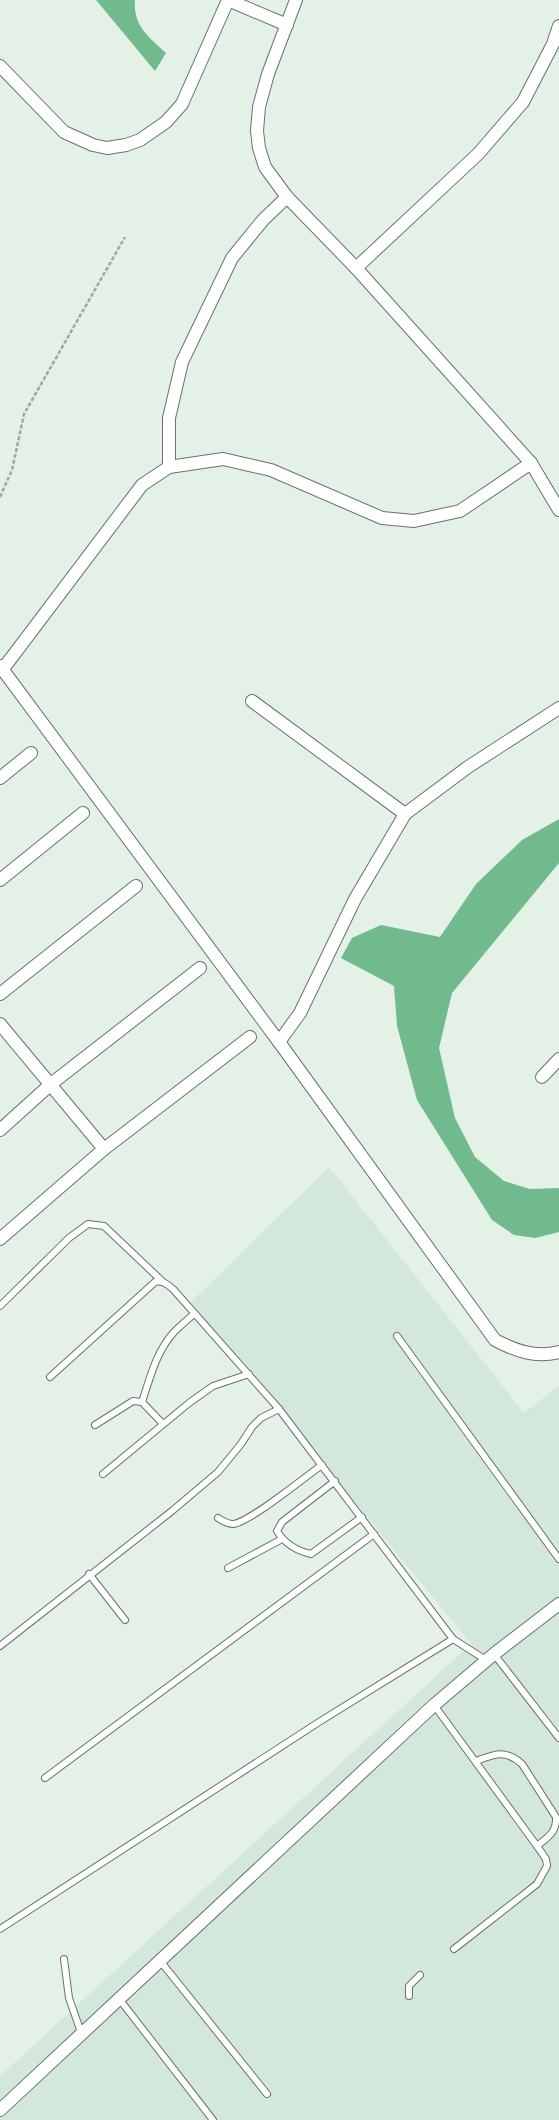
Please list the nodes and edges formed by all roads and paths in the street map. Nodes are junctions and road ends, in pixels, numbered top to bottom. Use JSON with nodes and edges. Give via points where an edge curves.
{"nodes":[{"id":1,"x":228,"y":0,"type":"edge"},
{"id":2,"x":296,"y":0,"type":"edge"},
{"id":3,"x":287,"y":25,"type":"junction"},
{"id":4,"x":559,"y":26,"type":"edge"},
{"id":5,"x":0,"y":66,"type":"edge"},
{"id":6,"x":287,"y":197,"type":"junction"},
{"id":7,"x":125,"y":237,"type":"dead end"},
{"id":8,"x":356,"y":268,"type":"junction"},
{"id":9,"x":531,"y":463,"type":"junction"},
{"id":10,"x":169,"y":468,"type":"junction"},
{"id":11,"x":0,"y":497,"type":"edge"},
{"id":12,"x":559,"y":510,"type":"edge"},
{"id":13,"x":2,"y":668,"type":"edge"},
{"id":14,"x":252,"y":701,"type":"dead end"},
{"id":15,"x":559,"y":708,"type":"edge"},
{"id":16,"x":31,"y":753,"type":"dead end"},
{"id":17,"x":0,"y":778,"type":"edge"},
{"id":18,"x":83,"y":813,"type":"dead end"},
{"id":19,"x":405,"y":814,"type":"junction"},
{"id":20,"x":0,"y":880,"type":"edge"},
{"id":21,"x":136,"y":886,"type":"dead end"},
{"id":22,"x":200,"y":968,"type":"dead end"},
{"id":23,"x":0,"y":994,"type":"edge"},
{"id":24,"x":0,"y":1024,"type":"edge"},
{"id":25,"x":250,"y":1037,"type":"dead end"},
{"id":26,"x":279,"y":1042,"type":"junction"},
{"id":27,"x":559,"y":1059,"type":"edge"},
{"id":28,"x":542,"y":1077,"type":"dead end"},
{"id":29,"x":51,"y":1084,"type":"junction"},
{"id":30,"x":0,"y":1130,"type":"edge"},
{"id":31,"x":104,"y":1149,"type":"junction"},
{"id":32,"x":0,"y":1239,"type":"edge"},
{"id":33,"x":165,"y":1283,"type":"junction"},
{"id":34,"x":0,"y":1306,"type":"edge"},
{"id":35,"x":194,"y":1314,"type":"junction"},
{"id":36,"x":397,"y":1336,"type":"dead end"},
{"id":37,"x":559,"y":1352,"type":"edge"},
{"id":38,"x":249,"y":1374,"type":"junction"},
{"id":39,"x":50,"y":1377,"type":"dead end"},
{"id":40,"x":142,"y":1402,"type":"junction"},
{"id":41,"x":279,"y":1409,"type":"junction"},
{"id":42,"x":163,"y":1424,"type":"junction"},
{"id":43,"x":95,"y":1425,"type":"dead end"},
{"id":44,"x":322,"y":1464,"type":"junction"},
{"id":45,"x":103,"y":1474,"type":"dead end"},
{"id":46,"x":335,"y":1481,"type":"junction"},
{"id":47,"x":362,"y":1517,"type":"junction"},
{"id":48,"x":218,"y":1518,"type":"dead end"},
{"id":49,"x":374,"y":1534,"type":"junction"},
{"id":50,"x":282,"y":1539,"type":"junction"},
{"id":51,"x":559,"y":1559,"type":"edge"},
{"id":52,"x":228,"y":1568,"type":"dead end"},
{"id":53,"x":89,"y":1574,"type":"junction"},
{"id":54,"x":559,"y":1604,"type":"edge"},
{"id":55,"x":125,"y":1620,"type":"dead end"},
{"id":56,"x":453,"y":1639,"type":"junction"},
{"id":57,"x":0,"y":1646,"type":"edge"},
{"id":58,"x":490,"y":1657,"type":"junction"},
{"id":59,"x":434,"y":1705,"type":"junction"},
{"id":60,"x":559,"y":1738,"type":"edge"},
{"id":61,"x":476,"y":1761,"type":"junction"},
{"id":62,"x":46,"y":1778,"type":"dead end"},
{"id":63,"x":537,"y":1846,"type":"junction"},
{"id":64,"x":0,"y":1929,"type":"edge"},
{"id":65,"x":454,"y":1949,"type":"dead end"},
{"id":66,"x":64,"y":1959,"type":"dead end"},
{"id":67,"x":161,"y":1962,"type":"junction"},
{"id":68,"x":420,"y":1974,"type":"dead end"},
{"id":69,"x":409,"y":1996,"type":"dead end"},
{"id":70,"x":120,"y":2000,"type":"junction"},
{"id":71,"x":82,"y":2035,"type":"junction"},
{"id":72,"x":267,"y":2094,"type":"dead end"},
{"id":73,"x":0,"y":2110,"type":"edge"},
{"id":74,"x":213,"y":2120,"type":"edge"}],
"edges":[{"from":1,"to":3,"type":"street"},
{"from":1,"to":5,"type":"street","via":[[182,104],[166,122],[140,140],[126,145],[107,148],[93,146],[64,132]]},
{"from":2,"to":3,"type":"street"},
{"from":3,"to":6,"type":"street","via":[[268,74],[257,131],[265,167]]},
{"from":4,"to":8,"type":"street","via":[[553,44],[523,102],[478,154]]},
{"from":6,"to":8,"type":"street"},
{"from":6,"to":10,"type":"street","via":[[263,220],[232,258],[182,362],[169,418]]},
{"from":7,"to":11,"type":"path","via":[[24,414],[12,470]]},
{"from":8,"to":9,"type":"street"},
{"from":9,"to":10,"type":"street","via":[[460,511],[414,521],[382,518],[271,470],[223,459]]},
{"from":9,"to":12,"type":"street"},
{"from":10,"to":13,"type":"street","via":[[142,485]]},
{"from":13,"to":26,"type":"street"},
{"from":14,"to":19,"type":"street"},
{"from":15,"to":19,"type":"street","via":[[468,767]]},
{"from":16,"to":17,"type":"street"},
{"from":18,"to":20,"type":"street"},
{"from":19,"to":26,"type":"street","via":[[355,899],[300,1013]]},
{"from":21,"to":23,"type":"street"},
{"from":22,"to":29,"type":"street"},
{"from":24,"to":29,"type":"street"},
{"from":25,"to":31,"type":"street"},
{"from":26,"to":37,"type":"street","via":[[495,1340],[516,1351],[534,1355]]},
{"from":27,"to":28,"type":"street"},
{"from":29,"to":30,"type":"street"},
{"from":29,"to":31,"type":"street"},
{"from":31,"to":32,"type":"street"},
{"from":33,"to":34,"type":"lane","via":[[104,1226],[88,1224],[69,1238]]},
{"from":33,"to":35,"type":"lane"},
{"from":33,"to":39,"type":"lane","via":[[155,1282]]},
{"from":35,"to":38,"type":"lane"},
{"from":35,"to":40,"type":"lane","via":[[174,1332],[164,1346]]},
{"from":36,"to":51,"type":"lane"},
{"from":38,"to":41,"type":"lane"},
{"from":38,"to":42,"type":"lane","via":[[213,1386]]},
{"from":40,"to":42,"type":"lane"},
{"from":40,"to":43,"type":"lane","via":[[133,1401]]},
{"from":41,"to":44,"type":"lane"},
{"from":41,"to":53,"type":"lane","via":[[261,1418],[252,1427],[218,1472],[172,1511]]},
{"from":42,"to":45,"type":"lane"},
{"from":44,"to":46,"type":"lane"},
{"from":44,"to":48,"type":"lane","via":[[241,1521],[233,1524]]},
{"from":46,"to":47,"type":"lane"},
{"from":46,"to":50,"type":"lane","via":[[282,1522],[277,1531]]},
{"from":47,"to":49,"type":"lane"},
{"from":47,"to":50,"type":"lane","via":[[311,1554],[300,1552]]},
{"from":49,"to":56,"type":"lane"},
{"from":49,"to":62,"type":"lane"},
{"from":50,"to":52,"type":"lane"},
{"from":53,"to":55,"type":"lane"},
{"from":53,"to":57,"type":"lane"},
{"from":54,"to":58,"type":"street"},
{"from":56,"to":58,"type":"lane"},
{"from":56,"to":64,"type":"lane","via":[[319,1722]]},
{"from":58,"to":59,"type":"street"},
{"from":58,"to":60,"type":"lane"},
{"from":59,"to":61,"type":"lane"},
{"from":59,"to":67,"type":"street"},
{"from":61,"to":63,"type":"lane"},
{"from":61,"to":63,"type":"lane","via":[[504,1754],[514,1757],[522,1764],[556,1817],[556,1826]]},
{"from":63,"to":65,"type":"lane","via":[[546,1859],[547,1866],[537,1884]]},
{"from":66,"to":71,"type":"lane","via":[[69,1998]]},
{"from":67,"to":70,"type":"street"},
{"from":67,"to":72,"type":"lane"},
{"from":68,"to":69,"type":"lane","via":[[409,1986]]},
{"from":70,"to":71,"type":"street"},
{"from":70,"to":74,"type":"lane"},
{"from":71,"to":73,"type":"street"}]}
